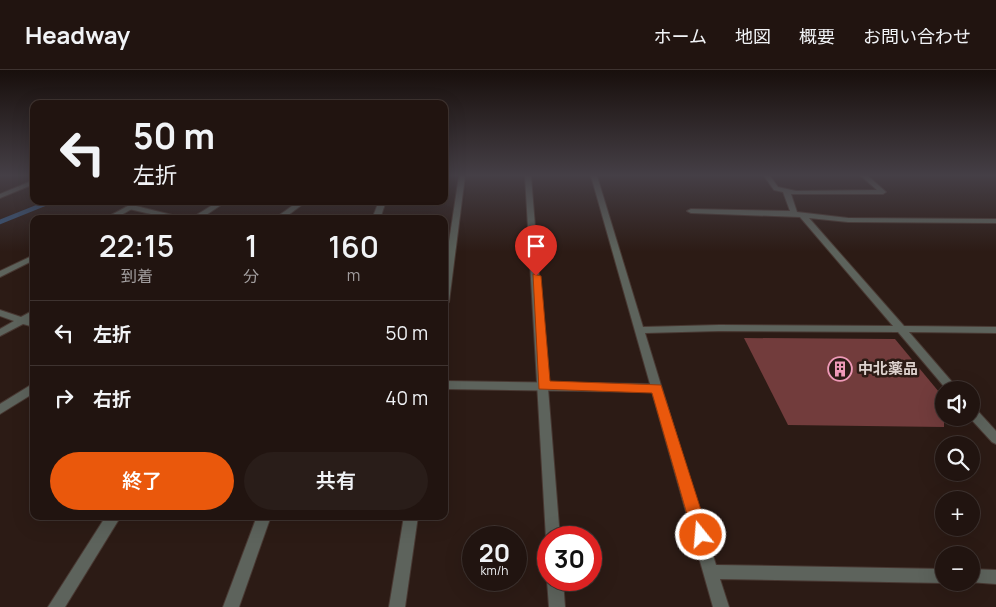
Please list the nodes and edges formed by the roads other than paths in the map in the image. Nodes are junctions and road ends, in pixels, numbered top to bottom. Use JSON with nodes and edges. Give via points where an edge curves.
{"nodes":[{"id":1,"x":458,"y":201,"type":"edge"},
{"id":2,"x":530,"y":201,"type":"edge"},
{"id":3,"x":601,"y":201,"type":"edge"},
{"id":4,"x":791,"y":201,"type":"edge"},
{"id":5,"x":217,"y":205,"type":"edge"},
{"id":6,"x":298,"y":205,"type":"edge"},
{"id":7,"x":132,"y":206,"type":"joint"},
{"id":8,"x":691,"y":211,"type":"dead end"},
{"id":9,"x":798,"y":214,"type":"junction"},
{"id":10,"x":115,"y":215,"type":"edge"},
{"id":11,"x":168,"y":215,"type":"edge"},
{"id":12,"x":201,"y":215,"type":"edge"},
{"id":13,"x":284,"y":215,"type":"edge"},
{"id":14,"x":996,"y":221,"type":"edge"},
{"id":15,"x":30,"y":259,"type":"edge"},
{"id":16,"x":0,"y":274,"type":"edge"},
{"id":17,"x":448,"y":274,"type":"edge"},
{"id":18,"x":0,"y":312,"type":"edge"},
{"id":19,"x":30,"y":315,"type":"edge"},
{"id":20,"x":22,"y":320,"type":"junction"},
{"id":21,"x":30,"y":323,"type":"edge"},
{"id":22,"x":638,"y":330,"type":"junction"},
{"id":23,"x":996,"y":330,"type":"edge"},
{"id":24,"x":901,"y":331,"type":"junction"},
{"id":25,"x":0,"y":333,"type":"edge"},
{"id":26,"x":945,"y":381,"type":"edge"},
{"id":27,"x":448,"y":385,"type":"edge"},
{"id":28,"x":544,"y":386,"type":"junction"},
{"id":29,"x":657,"y":388,"type":"junction"},
{"id":30,"x":30,"y":390,"type":"edge"},
{"id":31,"x":0,"y":410,"type":"edge"},
{"id":32,"x":980,"y":421,"type":"edge"},
{"id":33,"x":996,"y":439,"type":"edge"},
{"id":34,"x":111,"y":520,"type":"edge"},
{"id":35,"x":263,"y":520,"type":"edge"},
{"id":36,"x":410,"y":520,"type":"edge"},
{"id":37,"x":552,"y":526,"type":"edge"},
{"id":38,"x":712,"y":572,"type":"junction"},
{"id":39,"x":935,"y":576,"type":"edge"},
{"id":40,"x":980,"y":576,"type":"edge"},
{"id":41,"x":996,"y":577,"type":"edge"},
{"id":42,"x":556,"y":591,"type":"edge"},
{"id":43,"x":56,"y":607,"type":"edge"},
{"id":44,"x":231,"y":607,"type":"edge"},
{"id":45,"x":397,"y":607,"type":"edge"},
{"id":46,"x":557,"y":607,"type":"edge"},
{"id":47,"x":722,"y":607,"type":"edge"}],
"edges":[{"from":1,"to":17,"type":"street"},
{"from":2,"to":28,"type":"street"},
{"from":3,"to":22,"type":"street"},
{"from":4,"to":9,"type":"street"},
{"from":5,"to":12,"type":"street"},
{"from":6,"to":13,"type":"street"},
{"from":7,"to":10,"type":"street"},
{"from":7,"to":11,"type":"street"},
{"from":8,"to":9,"type":"street"},
{"from":9,"to":14,"type":"street","via":[[848,220]]},
{"from":9,"to":24,"type":"street"},
{"from":15,"to":16,"type":"street"},
{"from":18,"to":20,"type":"street"},
{"from":19,"to":20,"type":"street"},
{"from":20,"to":21,"type":"street"},
{"from":20,"to":25,"type":"street"},
{"from":22,"to":24,"type":"street"},
{"from":22,"to":29,"type":"street"},
{"from":23,"to":24,"type":"street"},
{"from":24,"to":26,"type":"street"},
{"from":27,"to":28,"type":"street"},
{"from":28,"to":29,"type":"street"},
{"from":28,"to":37,"type":"street"},
{"from":29,"to":38,"type":"street"},
{"from":30,"to":31,"type":"street"},
{"from":32,"to":33,"type":"street"},
{"from":34,"to":43,"type":"street"},
{"from":35,"to":44,"type":"street"},
{"from":36,"to":45,"type":"street"},
{"from":38,"to":39,"type":"street"},
{"from":38,"to":47,"type":"street"},
{"from":40,"to":41,"type":"street"},
{"from":42,"to":46,"type":"street"}]}
